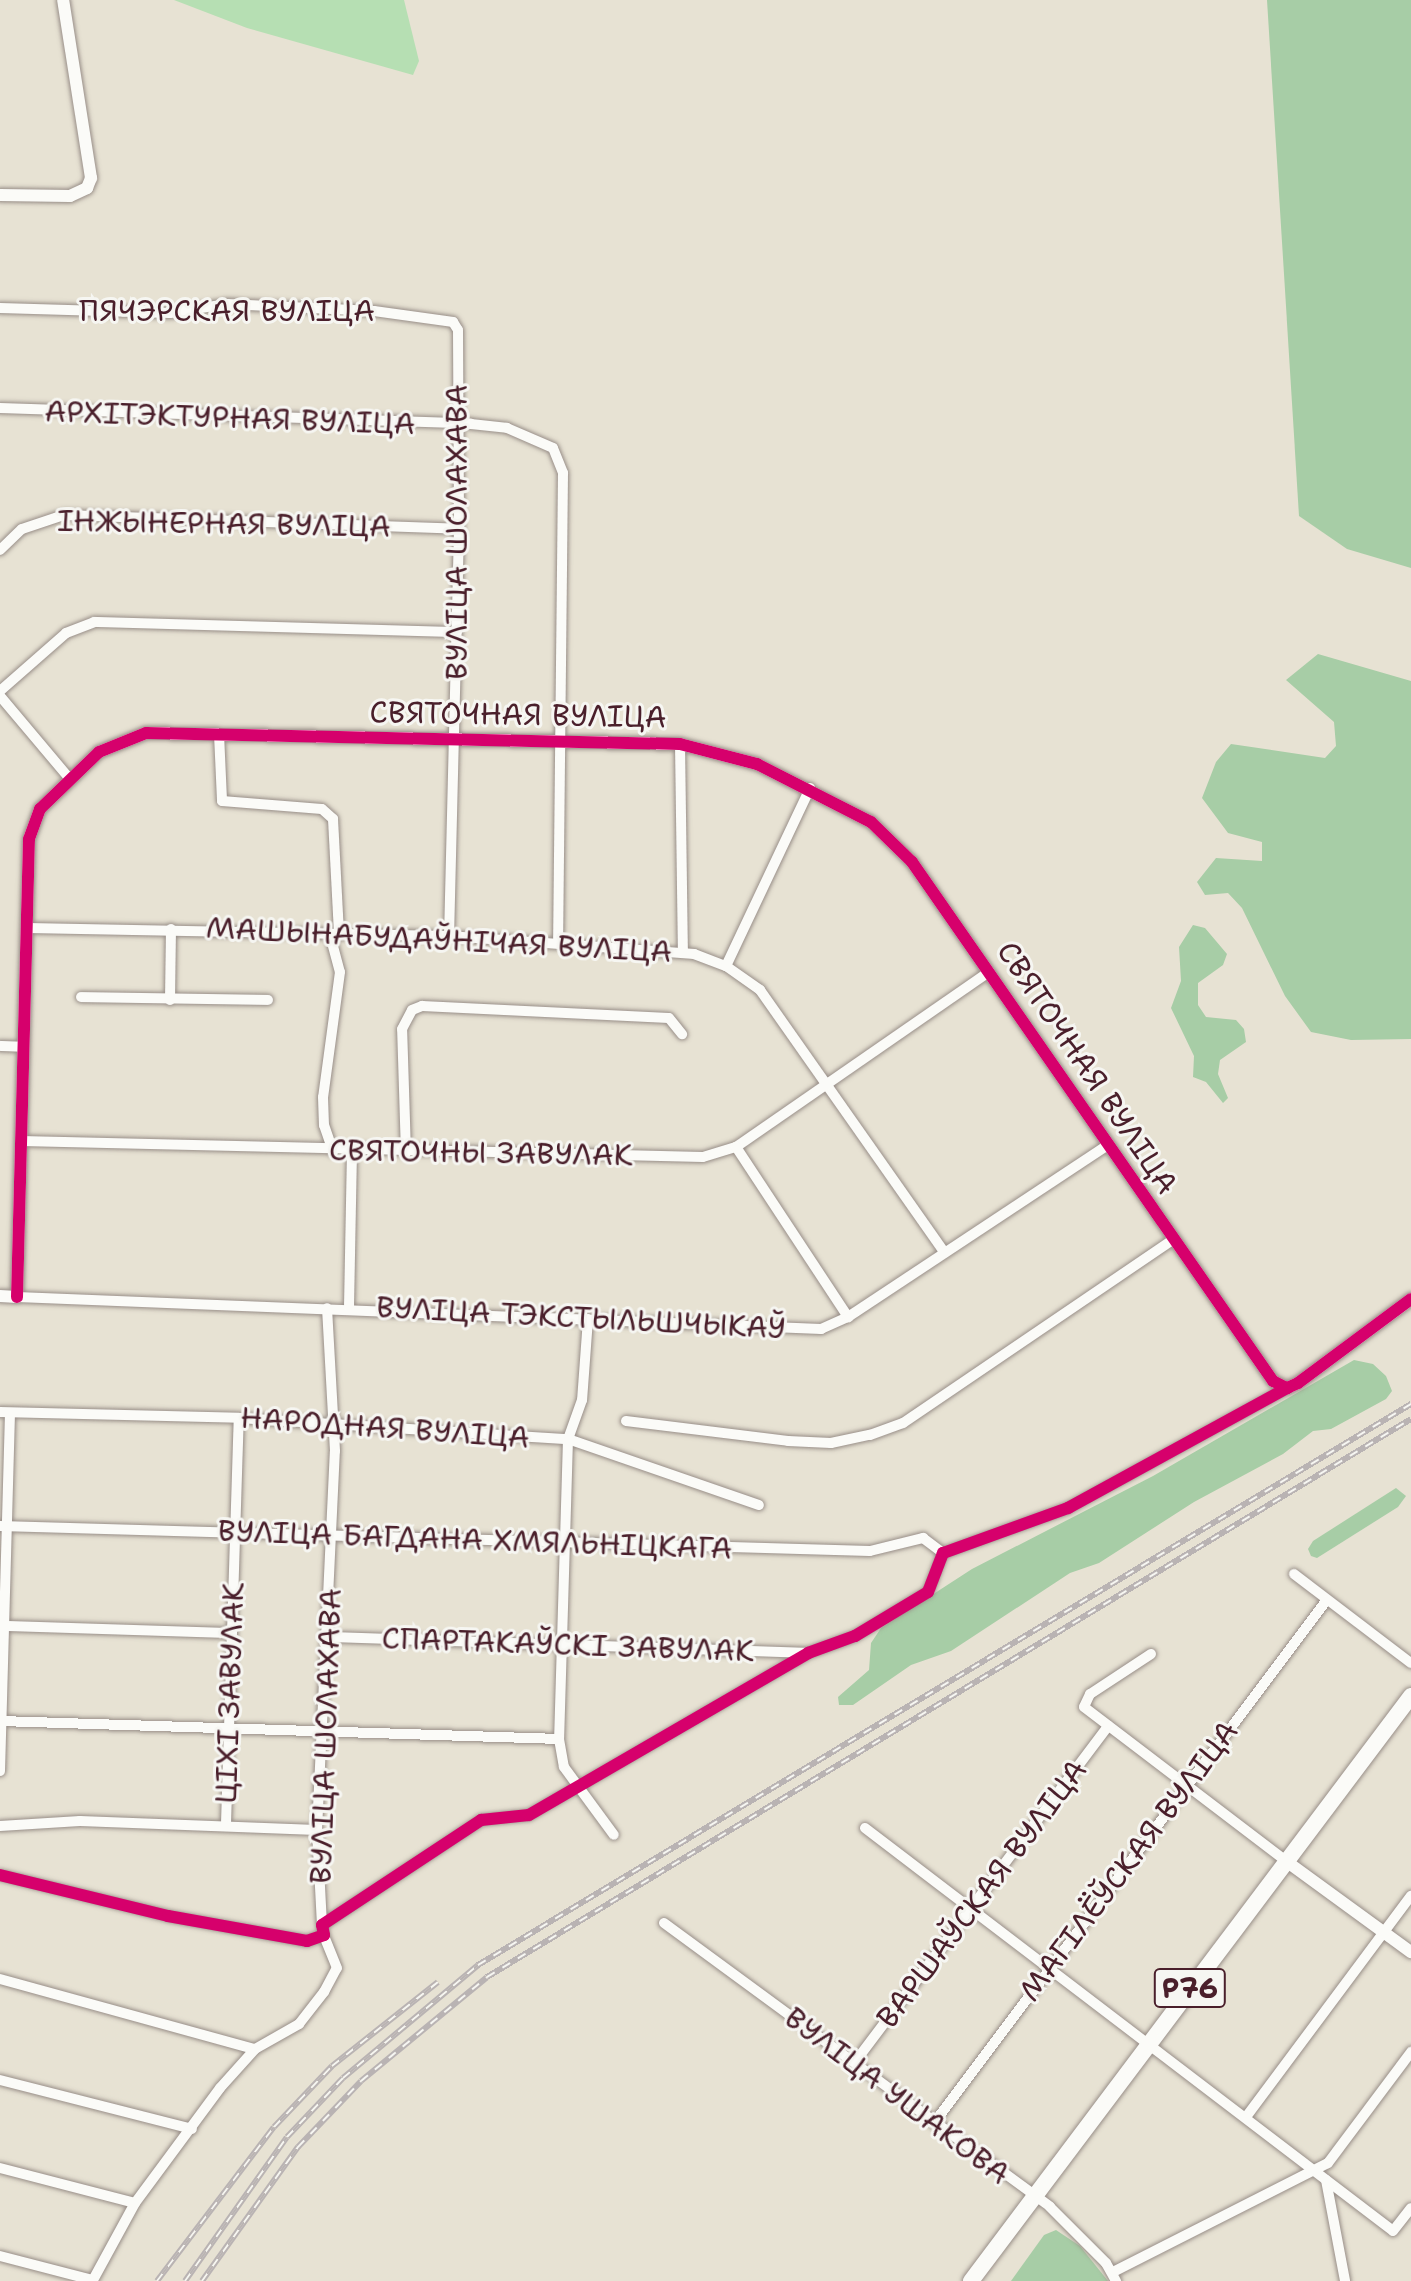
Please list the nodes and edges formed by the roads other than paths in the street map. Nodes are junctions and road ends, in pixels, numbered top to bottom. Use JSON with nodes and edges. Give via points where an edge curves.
{"nodes":[{"id":1,"x":63,"y":0,"type":"edge"},
{"id":2,"x":0,"y":195,"type":"edge"},
{"id":3,"x":0,"y":308,"type":"edge"},
{"id":4,"x":453,"y":322,"type":"joint"},
{"id":5,"x":0,"y":408,"type":"edge"},
{"id":6,"x":458,"y":424,"type":"junction"},
{"id":7,"x":459,"y":529,"type":"junction"},
{"id":8,"x":0,"y":550,"type":"edge"},
{"id":9,"x":457,"y":632,"type":"junction"},
{"id":10,"x":0,"y":694,"type":"edge"},
{"id":11,"x":219,"y":734,"type":"junction"},
{"id":12,"x":455,"y":741,"type":"junction"},
{"id":13,"x":558,"y":744,"type":"junction"},
{"id":14,"x":680,"y":744,"type":"junction"},
{"id":15,"x":70,"y":779,"type":"junction"},
{"id":16,"x":810,"y":788,"type":"junction"},
{"id":17,"x":28,"y":928,"type":"junction"},
{"id":18,"x":171,"y":929,"type":"junction"},
{"id":19,"x":335,"y":935,"type":"junction"},
{"id":20,"x":449,"y":936,"type":"junction"},
{"id":21,"x":558,"y":942,"type":"junction"},
{"id":22,"x":683,"y":950,"type":"junction"},
{"id":23,"x":726,"y":966,"type":"junction"},
{"id":24,"x":989,"y":972,"type":"junction"},
{"id":25,"x":81,"y":997,"type":"dead end"},
{"id":26,"x":170,"y":1000,"type":"junction"},
{"id":27,"x":268,"y":1000,"type":"dead end"},
{"id":28,"x":682,"y":1034,"type":"dead end"},
{"id":29,"x":0,"y":1046,"type":"edge"},
{"id":30,"x":24,"y":1047,"type":"junction"},
{"id":31,"x":823,"y":1085,"type":"junction"},
{"id":32,"x":21,"y":1141,"type":"junction"},
{"id":33,"x":1108,"y":1145,"type":"junction"},
{"id":34,"x":736,"y":1147,"type":"junction"},
{"id":35,"x":333,"y":1151,"type":"junction"},
{"id":36,"x":352,"y":1152,"type":"junction"},
{"id":37,"x":406,"y":1153,"type":"junction"},
{"id":38,"x":1172,"y":1240,"type":"junction"},
{"id":39,"x":944,"y":1252,"type":"junction"},
{"id":40,"x":0,"y":1296,"type":"edge"},
{"id":41,"x":17,"y":1297,"type":"junction"},
{"id":42,"x":1411,"y":1299,"type":"edge"},
{"id":43,"x":349,"y":1307,"type":"junction"},
{"id":44,"x":327,"y":1308,"type":"junction"},
{"id":45,"x":848,"y":1317,"type":"junction"},
{"id":46,"x":588,"y":1319,"type":"junction"},
{"id":47,"x":1287,"y":1388,"type":"junction"},
{"id":48,"x":5,"y":1412,"type":"edge"},
{"id":49,"x":239,"y":1418,"type":"junction"},
{"id":50,"x":626,"y":1421,"type":"dead end"},
{"id":51,"x":331,"y":1423,"type":"junction"},
{"id":52,"x":568,"y":1439,"type":"junction"},
{"id":53,"x":759,"y":1505,"type":"dead end"},
{"id":54,"x":4,"y":1526,"type":"edge"},
{"id":55,"x":235,"y":1533,"type":"junction"},
{"id":56,"x":332,"y":1534,"type":"junction"},
{"id":57,"x":567,"y":1544,"type":"junction"},
{"id":58,"x":943,"y":1553,"type":"junction"},
{"id":59,"x":1294,"y":1574,"type":"dead end"},
{"id":60,"x":1326,"y":1601,"type":"junction"},
{"id":61,"x":5,"y":1626,"type":"junction"},
{"id":62,"x":231,"y":1633,"type":"junction"},
{"id":63,"x":329,"y":1637,"type":"junction"},
{"id":64,"x":566,"y":1643,"type":"junction"},
{"id":65,"x":808,"y":1653,"type":"junction"},
{"id":66,"x":1151,"y":1654,"type":"dead end"},
{"id":67,"x":1411,"y":1663,"type":"edge"},
{"id":68,"x":1411,"y":1696,"type":"edge"},
{"id":69,"x":1,"y":1721,"type":"edge"},
{"id":70,"x":1108,"y":1726,"type":"junction"},
{"id":71,"x":227,"y":1727,"type":"junction"},
{"id":72,"x":324,"y":1732,"type":"junction"},
{"id":73,"x":559,"y":1739,"type":"junction"},
{"id":74,"x":0,"y":1771,"type":"edge"},
{"id":75,"x":1186,"y":1785,"type":"junction"},
{"id":76,"x":578,"y":1787,"type":"junction"},
{"id":77,"x":226,"y":1824,"type":"junction"},
{"id":78,"x":0,"y":1826,"type":"edge"},
{"id":79,"x":865,"y":1828,"type":"dead end"},
{"id":80,"x":317,"y":1830,"type":"junction"},
{"id":81,"x":614,"y":1835,"type":"dead end"},
{"id":82,"x":1286,"y":1861,"type":"junction"},
{"id":83,"x":0,"y":1875,"type":"edge"},
{"id":84,"x":1411,"y":1896,"type":"edge"},
{"id":85,"x":972,"y":1910,"type":"junction"},
{"id":86,"x":664,"y":1923,"type":"dead end"},
{"id":87,"x":323,"y":1930,"type":"junction"},
{"id":88,"x":1384,"y":1932,"type":"junction"},
{"id":89,"x":1411,"y":1952,"type":"edge"},
{"id":90,"x":1048,"y":1968,"type":"junction"},
{"id":91,"x":0,"y":1979,"type":"edge"},
{"id":92,"x":1148,"y":2044,"type":"junction"},
{"id":93,"x":255,"y":2049,"type":"junction"},
{"id":94,"x":1411,"y":2052,"type":"edge"},
{"id":95,"x":855,"y":2062,"type":"junction"},
{"id":96,"x":0,"y":2080,"type":"edge"},
{"id":97,"x":1246,"y":2117,"type":"junction"},
{"id":98,"x":934,"y":2123,"type":"junction"},
{"id":99,"x":192,"y":2129,"type":"junction"},
{"id":100,"x":0,"y":2168,"type":"edge"},
{"id":101,"x":1314,"y":2171,"type":"junction"},
{"id":102,"x":1326,"y":2180,"type":"junction"},
{"id":103,"x":1034,"y":2196,"type":"junction"},
{"id":104,"x":135,"y":2203,"type":"junction"},
{"id":105,"x":1411,"y":2208,"type":"edge"},
{"id":106,"x":0,"y":2256,"type":"edge"},
{"id":107,"x":1114,"y":2277,"type":"edge"},
{"id":108,"x":93,"y":2281,"type":"edge"},
{"id":109,"x":971,"y":2281,"type":"edge"},
{"id":110,"x":1345,"y":2281,"type":"edge"}],
"edges":[{"from":1,"to":2,"type":"street","via":[[91,178],[78,194]]},
{"from":3,"to":4,"type":"street","name":"ПЯЧЭРСКАЯ ВУЛІЦА","via":[[170,313],[227,304],[374,311]]},
{"from":4,"to":6,"type":"street","name":"ВУЛІЦА ШОЛАХАВА","via":[[458,330]]},
{"from":5,"to":6,"type":"street","name":"АРХІТЭКТУРНАЯ ВУЛІЦА"},
{"from":6,"to":7,"type":"street","name":"ВУЛІЦА ШОЛАХАВА"},
{"from":6,"to":13,"type":"street","name":"АРХІТЭКТУРНАЯ ВУЛІЦА","via":[[507,428],[553,448],[563,473]]},
{"from":7,"to":8,"type":"street","name":"ІНЖЫНЕРНАЯ ВУЛІЦА","via":[[64,515],[22,529]]},
{"from":7,"to":9,"type":"street","name":"ВУЛІЦА ШОЛАХАВА"},
{"from":9,"to":10,"type":"street","via":[[94,622],[66,633]]},
{"from":9,"to":12,"type":"street","name":"ВУЛІЦА ШОЛАХАВА"},
{"from":10,"to":15,"type":"street"},
{"from":11,"to":12,"type":"street","name":"СВЯТОЧНАЯ ВУЛІЦА"},
{"from":11,"to":15,"type":"street","name":"СВЯТОЧНАЯ ВУЛІЦА","via":[[127,738],[99,752]]},
{"from":11,"to":19,"type":"street","via":[[222,801],[322,809],[333,819]]},
{"from":12,"to":13,"type":"street","name":"СВЯТОЧНАЯ ВУЛІЦА"},
{"from":12,"to":20,"type":"street","name":"ВУЛІЦА ШОЛАХАВА"},
{"from":13,"to":14,"type":"street","name":"СВЯТОЧНАЯ ВУЛІЦА"},
{"from":13,"to":21,"type":"street"},
{"from":14,"to":16,"type":"street","name":"СВЯТОЧНАЯ ВУЛІЦА","via":[[757,764]]},
{"from":14,"to":22,"type":"street"},
{"from":15,"to":17,"type":"street","name":"СВЯТОЧНАЯ ВУЛІЦА","via":[[40,809],[29,839]]},
{"from":16,"to":23,"type":"street"},
{"from":16,"to":24,"type":"street","name":"СВЯТОЧНАЯ ВУЛІЦА","via":[[893,840]]},
{"from":17,"to":18,"type":"street","name":"МАШЫНАБУДАЎНІЧАЯ ВУЛІЦА"},
{"from":17,"to":30,"type":"street","name":"СВЯТОЧНАЯ ВУЛІЦА"},
{"from":18,"to":19,"type":"street","name":"МАШЫНАБУДАЎНІЧАЯ ВУЛІЦА"},
{"from":18,"to":26,"type":"street"},
{"from":19,"to":20,"type":"street","name":"МАШЫНАБУДАЎНІЧАЯ ВУЛІЦА"},
{"from":19,"to":35,"type":"street","via":[[340,972],[323,1097],[324,1125]]},
{"from":20,"to":21,"type":"street","name":"МАШЫНАБУДАЎНІЧАЯ ВУЛІЦА"},
{"from":21,"to":22,"type":"street","name":"МАШЫНАБУДАЎНІЧАЯ ВУЛІЦА"},
{"from":22,"to":23,"type":"street","name":"МАШЫНАБУДАЎНІЧАЯ ВУЛІЦА"},
{"from":23,"to":31,"type":"street","name":"МАШЫНАБУДАЎНІЧАЯ ВУЛІЦА","via":[[760,990]]},
{"from":24,"to":31,"type":"street"},
{"from":24,"to":33,"type":"street","name":"СВЯТОЧНАЯ ВУЛІЦА"},
{"from":25,"to":26,"type":"street"},
{"from":26,"to":27,"type":"street"},
{"from":28,"to":37,"type":"street","via":[[669,1018],[422,1006],[412,1010],[402,1029]]},
{"from":29,"to":30,"type":"street"},
{"from":30,"to":32,"type":"street","name":"СВЯТОЧНАЯ ВУЛІЦА"},
{"from":31,"to":34,"type":"street"},
{"from":31,"to":39,"type":"street","name":"МАШЫНАБУДАЎНІЧАЯ ВУЛІЦА"},
{"from":32,"to":35,"type":"street","name":"СВЯТОЧНЫ ЗАВУЛАК"},
{"from":32,"to":41,"type":"street","name":"СВЯТОЧНАЯ ВУЛІЦА"},
{"from":33,"to":38,"type":"street","name":"СВЯТОЧНАЯ ВУЛІЦА"},
{"from":33,"to":39,"type":"street","name":"ВУЛІЦА ТЭКСТЫЛЬШЧЫКАЎ"},
{"from":34,"to":37,"type":"street","name":"СВЯТОЧНЫ ЗАВУЛАК","via":[[703,1157]]},
{"from":34,"to":45,"type":"street"},
{"from":35,"to":36,"type":"street","name":"СВЯТОЧНЫ ЗАВУЛАК"},
{"from":36,"to":37,"type":"street","name":"СВЯТОЧНЫ ЗАВУЛАК"},
{"from":36,"to":43,"type":"street"},
{"from":38,"to":47,"type":"street","name":"СВЯТОЧНАЯ ВУЛІЦА","via":[[1273,1381]]},
{"from":38,"to":50,"type":"street","via":[[903,1423],[870,1435],[831,1443],[788,1441]]},
{"from":39,"to":45,"type":"street","name":"ВУЛІЦА ТЭКСТЫЛЬШЧЫКАЎ"},
{"from":40,"to":41,"type":"street","name":"ВУЛІЦА ТЭКСТЫЛЬШЧЫКАЎ"},
{"from":41,"to":44,"type":"street","name":"ВУЛІЦА ТЭКСТЫЛЬШЧЫКАЎ"},
{"from":42,"to":47,"type":"street","via":[[1361,1341]]},
{"from":43,"to":44,"type":"street","name":"ВУЛІЦА ТЭКСТЫЛЬШЧЫКАЎ"},
{"from":43,"to":46,"type":"street","name":"ВУЛІЦА ТЭКСТЫЛЬШЧЫКАЎ"},
{"from":44,"to":51,"type":"street","name":"ВУЛІЦА ШОЛАХАВА"},
{"from":45,"to":46,"type":"street","name":"ВУЛІЦА ТЭКСТЫЛЬШЧЫКАЎ","via":[[821,1329]]},
{"from":46,"to":52,"type":"street","via":[[582,1400]]},
{"from":47,"to":58,"type":"street","via":[[1068,1508]]},
{"from":48,"to":49,"type":"street","name":"НАРОДНАЯ ВУЛІЦА"},
{"from":48,"to":54,"type":"street"},
{"from":49,"to":51,"type":"street","name":"НАРОДНАЯ ВУЛІЦА"},
{"from":49,"to":55,"type":"street","name":"ЦІХІ ЗАВУЛАК"},
{"from":51,"to":52,"type":"street","name":"НАРОДНАЯ ВУЛІЦА"},
{"from":51,"to":56,"type":"street","name":"ВУЛІЦА ШОЛАХАВА"},
{"from":52,"to":53,"type":"street","name":"НАРОДНАЯ ВУЛІЦА"},
{"from":52,"to":57,"type":"street"},
{"from":54,"to":55,"type":"street","name":"ВУЛІЦА БАГДАНА ХМЯЛЬНІЦКАГА"},
{"from":54,"to":61,"type":"street"},
{"from":55,"to":56,"type":"street","name":"ВУЛІЦА БАГДАНА ХМЯЛЬНІЦКАГА"},
{"from":55,"to":62,"type":"street","name":"ЦІХІ ЗАВУЛАК"},
{"from":56,"to":57,"type":"street","name":"ВУЛІЦА БАГДАНА ХМЯЛЬНІЦКАГА"},
{"from":56,"to":63,"type":"street","name":"ВУЛІЦА ШОЛАХАВА"},
{"from":57,"to":58,"type":"street","name":"ВУЛІЦА БАГДАНА ХМЯЛЬНІЦКАГА","via":[[870,1551],[923,1538]]},
{"from":57,"to":64,"type":"street"},
{"from":58,"to":65,"type":"street","via":[[928,1592],[855,1636]]},
{"from":59,"to":60,"type":"street"},
{"from":60,"to":67,"type":"street"},
{"from":60,"to":75,"type":"street","name":"МАГІЛЁЎСКАЯ ВУЛІЦА"},
{"from":61,"to":62,"type":"street"},
{"from":61,"to":69,"type":"street"},
{"from":62,"to":71,"type":"street","name":"ЦІХІ ЗАВУЛАК"},
{"from":63,"to":64,"type":"street","name":"СПАРТАКАЎСКІ ЗАВУЛАК"},
{"from":63,"to":72,"type":"street","name":"ВУЛІЦА ШОЛАХАВА"},
{"from":64,"to":65,"type":"street","name":"СПАРТАКАЎСКІ ЗАВУЛАК"},
{"from":64,"to":73,"type":"street"},
{"from":65,"to":76,"type":"street"},
{"from":66,"to":70,"type":"street","via":[[1090,1694],[1084,1707]]},
{"from":68,"to":82,"type":"main road","number":"Р76"},
{"from":69,"to":71,"type":"street"},
{"from":69,"to":74,"type":"street"},
{"from":70,"to":75,"type":"street"},
{"from":70,"to":85,"type":"street","name":"ВАРШАЎСКАЯ ВУЛІЦА"},
{"from":71,"to":72,"type":"street"},
{"from":71,"to":77,"type":"street","name":"ЦІХІ ЗАВУЛАК"},
{"from":72,"to":73,"type":"street"},
{"from":72,"to":80,"type":"street","name":"ВУЛІЦА ШОЛАХАВА"},
{"from":73,"to":76,"type":"street","via":[[564,1767]]},
{"from":75,"to":82,"type":"street"},
{"from":75,"to":90,"type":"street","name":"МАГІЛЁЎСКАЯ ВУЛІЦА"},
{"from":76,"to":81,"type":"street"},
{"from":76,"to":87,"type":"street","via":[[529,1815],[481,1820]]},
{"from":77,"to":78,"type":"street","via":[[80,1821]]},
{"from":77,"to":80,"type":"street"},
{"from":79,"to":85,"type":"street"},
{"from":80,"to":87,"type":"street","name":"ВУЛІЦА ШОЛАХАВА"},
{"from":82,"to":88,"type":"street"},
{"from":82,"to":92,"type":"main road","number":"Р76"},
{"from":83,"to":87,"type":"street","via":[[253,1934],[307,1941]]},
{"from":84,"to":88,"type":"street"},
{"from":85,"to":90,"type":"street"},
{"from":85,"to":95,"type":"street","name":"ВАРШАЎСКАЯ ВУЛІЦА"},
{"from":86,"to":95,"type":"street","name":"ВУЛІЦА УШАКОВА"},
{"from":87,"to":93,"type":"street","name":"ВУЛІЦА ШОЛАХАВА","via":[[337,1968],[324,1992],[299,2024]]},
{"from":88,"to":89,"type":"street"},
{"from":88,"to":97,"type":"street"},
{"from":90,"to":92,"type":"street"},
{"from":90,"to":98,"type":"street","name":"МАГІЛЁЎСКАЯ ВУЛІЦА"},
{"from":91,"to":93,"type":"street"},
{"from":92,"to":97,"type":"street"},
{"from":92,"to":103,"type":"main road","number":"Р76"},
{"from":93,"to":99,"type":"street"},
{"from":94,"to":101,"type":"street","via":[[1328,2163]]},
{"from":95,"to":98,"type":"street","name":"ВУЛІЦА УШАКОВА"},
{"from":96,"to":99,"type":"street"},
{"from":97,"to":101,"type":"street"},
{"from":98,"to":103,"type":"street","name":"ВУЛІЦА УШАКОВА"},
{"from":99,"to":104,"type":"street"},
{"from":100,"to":104,"type":"street"},
{"from":101,"to":102,"type":"street"},
{"from":101,"to":107,"type":"street"},
{"from":102,"to":105,"type":"street","via":[[1393,2231]]},
{"from":102,"to":110,"type":"street"},
{"from":103,"to":107,"type":"street","name":"ВУЛІЦА УШАКОВА"},
{"from":103,"to":109,"type":"main road","number":"Р76"},
{"from":104,"to":108,"type":"street"},
{"from":106,"to":108,"type":"street"}]}
